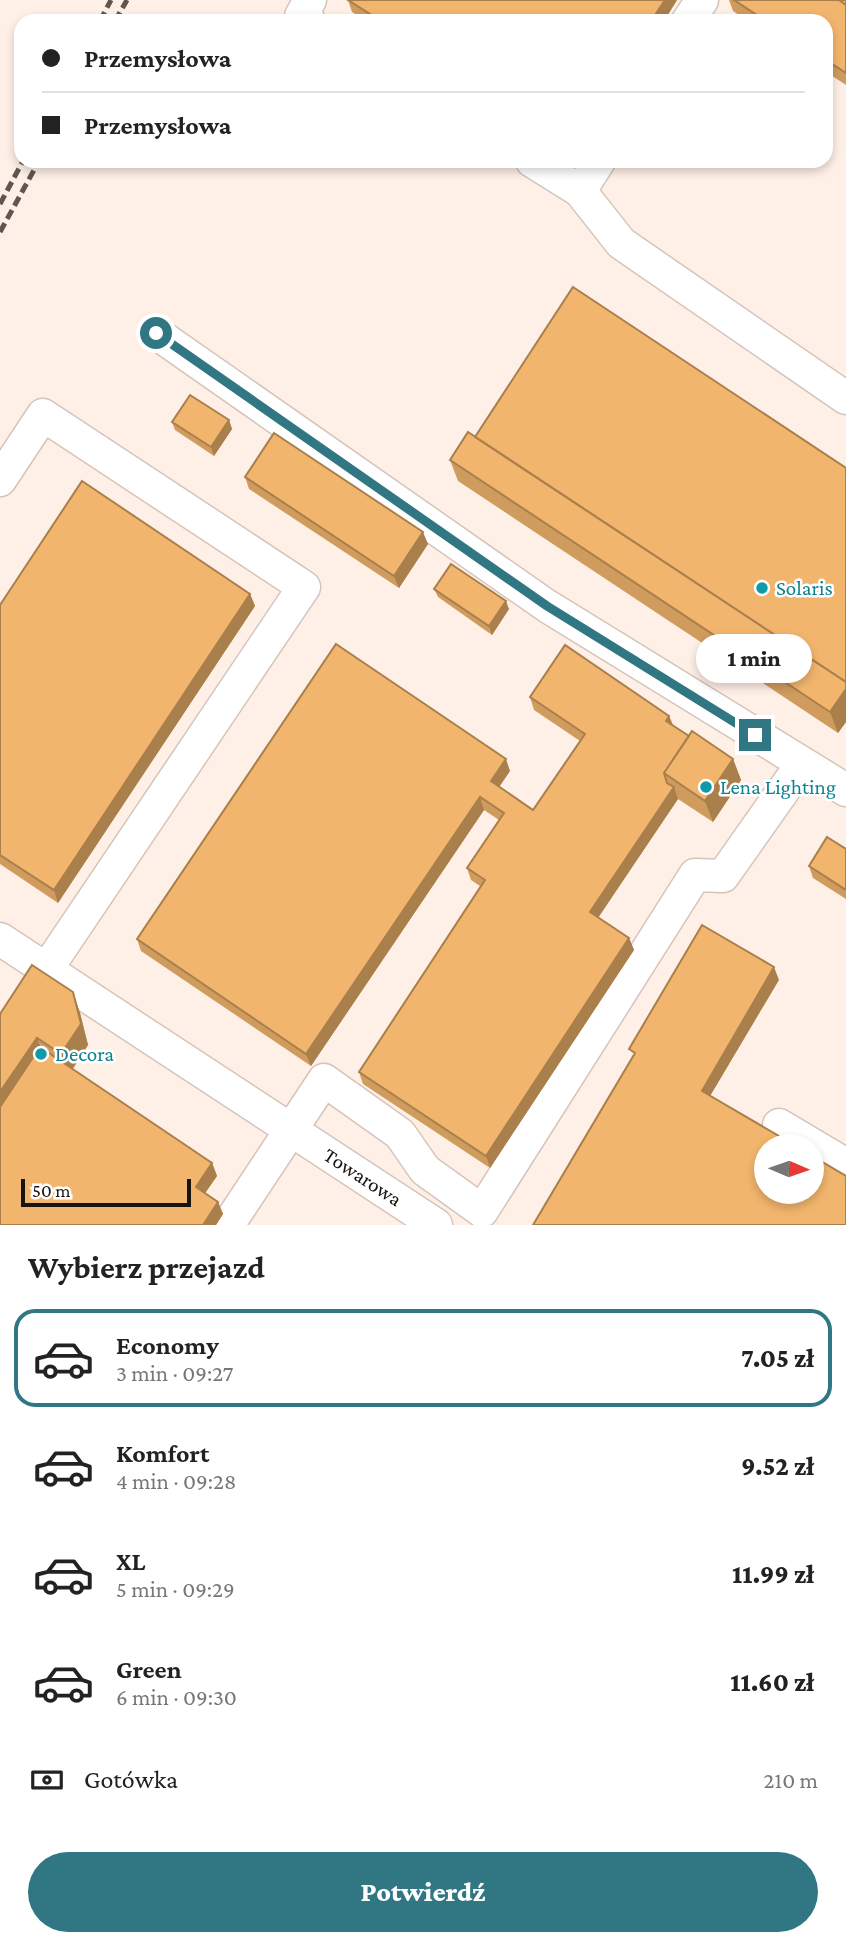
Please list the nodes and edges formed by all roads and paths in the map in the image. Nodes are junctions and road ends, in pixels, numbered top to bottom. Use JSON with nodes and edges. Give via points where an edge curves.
{"nodes":[{"id":1,"x":543,"y":168,"type":"edge"},
{"id":2,"x":595,"y":168,"type":"edge"},
{"id":3,"x":580,"y":191,"type":"junction"},
{"id":4,"x":156,"y":333,"type":"dead end"},
{"id":5,"x":846,"y":398,"type":"edge"},
{"id":6,"x":0,"y":480,"type":"edge"},
{"id":7,"x":802,"y":764,"type":"junction"},
{"id":8,"x":846,"y":790,"type":"edge"},
{"id":9,"x":0,"y":939,"type":"edge"},
{"id":10,"x":46,"y":970,"type":"junction"},
{"id":11,"x":779,"y":1125,"type":"dead end"},
{"id":12,"x":291,"y":1130,"type":"junction"},
{"id":13,"x":846,"y":1165,"type":"edge"},
{"id":14,"x":422,"y":1221,"type":"edge"},
{"id":15,"x":228,"y":1225,"type":"edge"}],
"edges":[{"from":1,"to":3,"type":"street"},
{"from":2,"to":3,"type":"street"},
{"from":3,"to":5,"type":"street","via":[[621,243]]},
{"from":4,"to":7,"type":"street","via":[[547,606]]},
{"from":6,"to":10,"type":"street","via":[[43,415],[304,587]]},
{"from":7,"to":8,"type":"street"},
{"from":7,"to":12,"type":"street","via":[[723,876],[695,875],[482,1211],[425,1170],[400,1134],[324,1080]]},
{"from":9,"to":10,"type":"street","name":"Towarowa"},
{"from":10,"to":12,"type":"street","name":"Towarowa"},
{"from":11,"to":13,"type":"street"},
{"from":12,"to":14,"type":"street","name":"Towarowa"},
{"from":12,"to":15,"type":"street"}]}
